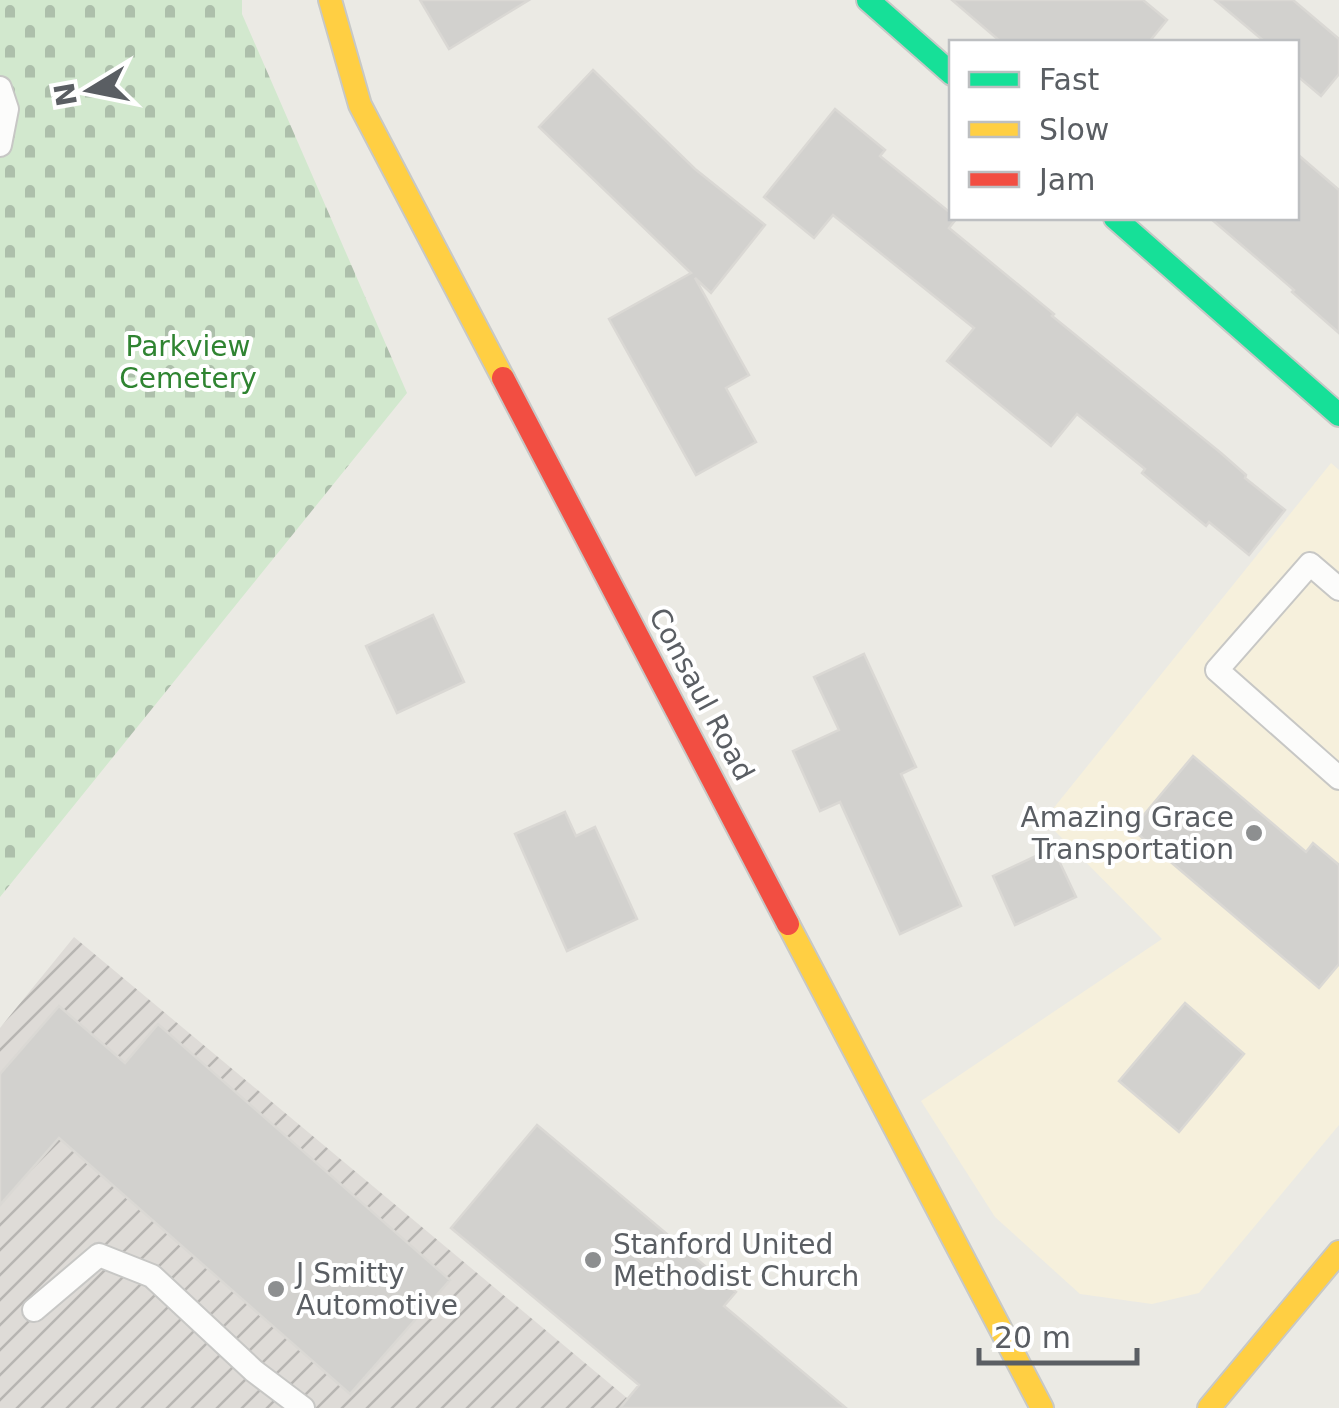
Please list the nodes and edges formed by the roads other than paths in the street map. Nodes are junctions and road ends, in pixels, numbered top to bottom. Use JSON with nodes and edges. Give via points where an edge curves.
{"nodes":[{"id":1,"x":330,"y":0,"type":"edge"},
{"id":2,"x":868,"y":0,"type":"edge"},
{"id":3,"x":949,"y":71,"type":"edge"},
{"id":4,"x":0,"y":88,"type":"edge"},
{"id":5,"x":0,"y":145,"type":"edge"},
{"id":6,"x":1117,"y":220,"type":"edge"},
{"id":7,"x":1339,"y":415,"type":"edge"},
{"id":8,"x":1339,"y":589,"type":"edge"},
{"id":9,"x":1339,"y":778,"type":"edge"},
{"id":10,"x":1339,"y":1252,"type":"edge"},
{"id":11,"x":34,"y":1310,"type":"dead end"},
{"id":12,"x":303,"y":1408,"type":"edge"},
{"id":13,"x":1042,"y":1408,"type":"edge"},
{"id":14,"x":1209,"y":1408,"type":"edge"}],
"edges":[{"from":1,"to":13,"type":"street","name":"Consaul Road","via":[[360,105]]},
{"from":2,"to":3,"type":"street"},
{"from":4,"to":5,"type":"lane","via":[[7,110]]},
{"from":6,"to":7,"type":"street"},
{"from":8,"to":9,"type":"lane","via":[[1310,564],[1217,670]]},
{"from":10,"to":14,"type":"street"},
{"from":11,"to":12,"type":"lane","via":[[99,1255],[152,1276]]}]}
